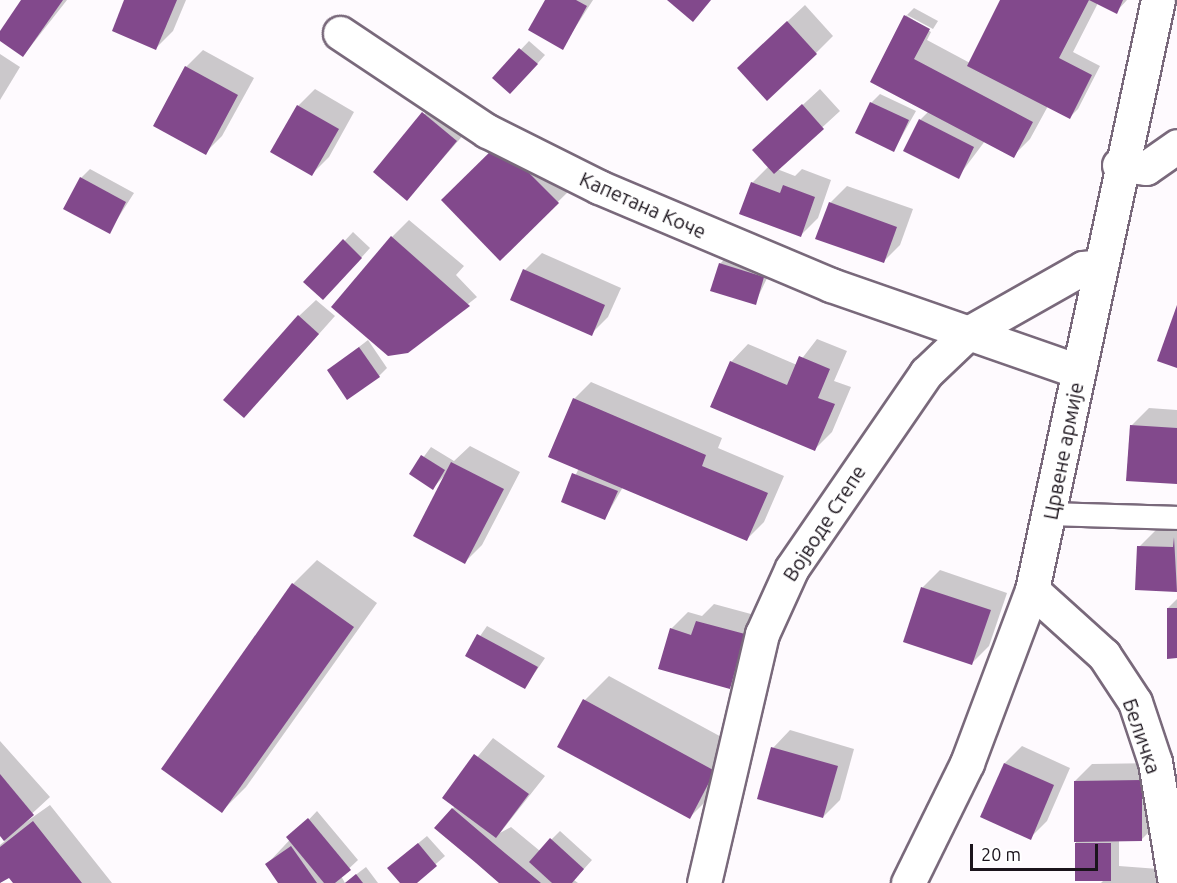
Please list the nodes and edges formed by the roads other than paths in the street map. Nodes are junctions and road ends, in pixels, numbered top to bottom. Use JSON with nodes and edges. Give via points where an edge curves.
{"nodes":[{"id":1,"x":1158,"y":0,"type":"edge"},
{"id":2,"x":340,"y":33,"type":"dead end"},
{"id":3,"x":1177,"y":146,"type":"edge"},
{"id":4,"x":1119,"y":165,"type":"junction"},
{"id":5,"x":1101,"y":266,"type":"junction"},
{"id":6,"x":968,"y":333,"type":"junction"},
{"id":7,"x":1078,"y":371,"type":"junction"},
{"id":8,"x":1052,"y":514,"type":"junction"},
{"id":9,"x":1177,"y":518,"type":"edge"},
{"id":10,"x":1032,"y":590,"type":"junction"},
{"id":11,"x":704,"y":883,"type":"edge"},
{"id":12,"x":908,"y":883,"type":"edge"},
{"id":13,"x":1175,"y":883,"type":"edge"}],
"edges":[{"from":1,"to":4,"type":"street","name":"Црвене армије"},
{"from":2,"to":6,"type":"street","name":"Капетана Коче","via":[[487,131],[599,187],[831,285]]},
{"from":3,"to":4,"type":"street","via":[[1146,168]]},
{"from":4,"to":5,"type":"street","name":"Црвене армије"},
{"from":5,"to":6,"type":"street","via":[[1083,268]]},
{"from":5,"to":7,"type":"street","name":"Црвене армије"},
{"from":6,"to":7,"type":"street","name":"Капетана Коче"},
{"from":6,"to":11,"type":"street","name":"Војводе Степе","via":[[926,373],[792,568],[762,634]]},
{"from":7,"to":8,"type":"street","name":"Црвене армије"},
{"from":8,"to":9,"type":"lane"},
{"from":8,"to":10,"type":"street","name":"Црвене армије"},
{"from":10,"to":12,"type":"street","name":"Црвене армије","via":[[967,763]]},
{"from":10,"to":13,"type":"street","name":"Беличка","via":[[1104,655],[1135,702],[1155,762]]}]}
